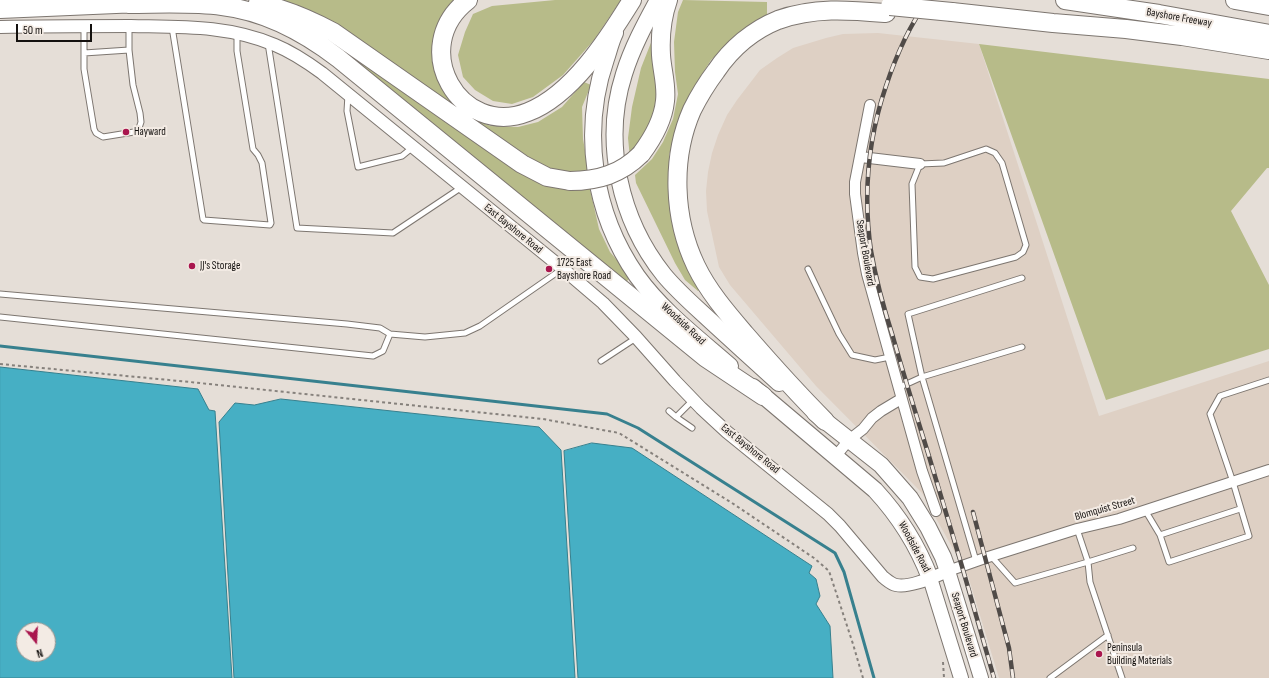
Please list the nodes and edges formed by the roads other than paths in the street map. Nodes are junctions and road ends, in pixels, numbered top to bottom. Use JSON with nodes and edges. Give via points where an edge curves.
{"nodes":[{"id":1,"x":196,"y":0,"type":"edge"},
{"id":2,"x":231,"y":0,"type":"edge"},
{"id":3,"x":468,"y":0,"type":"edge"},
{"id":4,"x":632,"y":0,"type":"edge"},
{"id":5,"x":658,"y":0,"type":"edge"},
{"id":6,"x":668,"y":0,"type":"edge"},
{"id":7,"x":817,"y":0,"type":"edge"},
{"id":8,"x":1065,"y":0,"type":"edge"},
{"id":9,"x":1235,"y":0,"type":"edge"},
{"id":10,"x":128,"y":4,"type":"junction"},
{"id":11,"x":1269,"y":6,"type":"edge"},
{"id":12,"x":0,"y":9,"type":"edge"},
{"id":13,"x":888,"y":10,"type":"junction"},
{"id":14,"x":84,"y":26,"type":"junction"},
{"id":15,"x":129,"y":26,"type":"junction"},
{"id":16,"x":172,"y":26,"type":"junction"},
{"id":17,"x":0,"y":27,"type":"edge"},
{"id":18,"x":237,"y":32,"type":"junction"},
{"id":19,"x":1269,"y":34,"type":"edge"},
{"id":20,"x":268,"y":42,"type":"junction"},
{"id":21,"x":128,"y":50,"type":"junction"},
{"id":22,"x":1269,"y":50,"type":"edge"},
{"id":23,"x":84,"y":53,"type":"junction"},
{"id":24,"x":348,"y":94,"type":"junction"},
{"id":25,"x":870,"y":105,"type":"dead end"},
{"id":26,"x":413,"y":147,"type":"junction"},
{"id":27,"x":861,"y":157,"type":"junction"},
{"id":28,"x":920,"y":164,"type":"junction"},
{"id":29,"x":462,"y":187,"type":"junction"},
{"id":30,"x":562,"y":268,"type":"junction"},
{"id":31,"x":808,"y":270,"type":"dead end"},
{"id":32,"x":1022,"y":278,"type":"dead end"},
{"id":33,"x":0,"y":294,"type":"edge"},
{"id":34,"x":0,"y":317,"type":"edge"},
{"id":35,"x":390,"y":334,"type":"junction"},
{"id":36,"x":636,"y":337,"type":"junction"},
{"id":37,"x":1022,"y":347,"type":"dead end"},
{"id":38,"x":890,"y":357,"type":"junction"},
{"id":39,"x":601,"y":361,"type":"dead end"},
{"id":40,"x":922,"y":377,"type":"junction"},
{"id":41,"x":1269,"y":380,"type":"edge"},
{"id":42,"x":898,"y":388,"type":"junction"},
{"id":43,"x":763,"y":396,"type":"junction"},
{"id":44,"x":901,"y":399,"type":"junction"},
{"id":45,"x":693,"y":400,"type":"junction"},
{"id":46,"x":669,"y":411,"type":"dead end"},
{"id":47,"x":676,"y":417,"type":"junction"},
{"id":48,"x":825,"y":421,"type":"junction"},
{"id":49,"x":692,"y":428,"type":"dead end"},
{"id":50,"x":849,"y":440,"type":"junction"},
{"id":51,"x":835,"y":457,"type":"junction"},
{"id":52,"x":1269,"y":470,"type":"edge"},
{"id":53,"x":1233,"y":482,"type":"junction"},
{"id":54,"x":1240,"y":508,"type":"junction"},
{"id":55,"x":936,"y":510,"type":"dead end"},
{"id":56,"x":1145,"y":510,"type":"junction"},
{"id":57,"x":1077,"y":529,"type":"junction"},
{"id":58,"x":1160,"y":535,"type":"junction"},
{"id":59,"x":1133,"y":548,"type":"dead end"},
{"id":60,"x":991,"y":556,"type":"junction"},
{"id":61,"x":976,"y":561,"type":"junction"},
{"id":62,"x":1088,"y":562,"type":"junction"},
{"id":63,"x":948,"y":571,"type":"junction"},
{"id":64,"x":930,"y":578,"type":"junction"},
{"id":65,"x":1108,"y":635,"type":"junction"},
{"id":66,"x":961,"y":678,"type":"edge"},
{"id":67,"x":980,"y":678,"type":"edge"},
{"id":68,"x":1050,"y":678,"type":"edge"},
{"id":69,"x":1122,"y":678,"type":"edge"}],
"edges":[{"from":1,"to":10,"type":"highway"},
{"from":2,"to":6,"type":"highway","bridge":true,"via":[[274,7],[319,25],[522,164],[547,177],[570,181],[592,180],[615,173],[629,164],[641,154],[660,123],[665,102],[661,42]]},
{"from":3,"to":4,"type":"highway","via":[[452,15],[443,37],[441,48],[447,80],[468,105],[486,114],[507,117],[517,116],[535,108],[568,84],[597,51]]},
{"from":4,"to":43,"type":"highway","name":"Woodside Road","via":[[602,69],[595,102],[593,152],[605,211],[623,252],[637,276],[658,302]]},
{"from":5,"to":48,"type":"highway","name":"Woodside Road","via":[[634,46],[623,75],[617,105],[617,166],[633,224],[655,263],[675,287],[750,357]]},
{"from":7,"to":13,"type":"highway"},
{"from":8,"to":19,"type":"highway","name":"Bayshore Freeway"},
{"from":9,"to":11,"type":"highway"},
{"from":10,"to":12,"type":"highway"},
{"from":10,"to":43,"type":"highway","via":[[204,4],[237,8],[270,18],[313,40],[706,358]]},
{"from":13,"to":22,"type":"highway","bridge":true,"via":[[1126,29]]},
{"from":13,"to":48,"type":"highway","via":[[808,12],[777,21],[753,34],[731,53],[710,79],[687,123],[680,154],[679,206],[685,238],[696,267],[722,307]]},
{"from":14,"to":15,"type":"street","name":"East Bayshore Road"},
{"from":14,"to":17,"type":"street","name":"East Bayshore Road"},
{"from":14,"to":23,"type":"lane"},
{"from":15,"to":16,"type":"street","name":"East Bayshore Road"},
{"from":15,"to":21,"type":"lane"},
{"from":16,"to":18,"type":"street","name":"East Bayshore Road","via":[[206,27]]},
{"from":16,"to":18,"type":"lane","via":[[203,219],[270,225],[262,163],[252,141],[237,51]]},
{"from":18,"to":20,"type":"street","name":"East Bayshore Road"},
{"from":20,"to":24,"type":"street","name":"East Bayshore Road","via":[[307,62]]},
{"from":20,"to":29,"type":"lane","via":[[297,228],[393,233]]},
{"from":21,"to":23,"type":"lane"},
{"from":21,"to":23,"type":"lane","via":[[141,122],[134,132],[103,137],[94,129],[84,69]]},
{"from":24,"to":26,"type":"street","name":"East Bayshore Road"},
{"from":24,"to":26,"type":"lane","via":[[347,111],[358,167],[402,156]]},
{"from":25,"to":27,"type":"street","name":"Seaport Boulevard"},
{"from":26,"to":29,"type":"street","name":"East Bayshore Road"},
{"from":27,"to":28,"type":"street"},
{"from":27,"to":38,"type":"street","name":"Seaport Boulevard","via":[[855,194],[863,253],[872,296]]},
{"from":28,"to":28,"type":"lane","via":[[944,162],[986,149],[995,153],[1002,163],[1024,237],[1024,252],[1016,257],[933,279],[920,277],[915,267],[912,184]]},
{"from":29,"to":30,"type":"street","name":"East Bayshore Road"},
{"from":30,"to":35,"type":"lane","via":[[480,326],[465,333],[425,338]]},
{"from":30,"to":36,"type":"street","name":"East Bayshore Road"},
{"from":31,"to":38,"type":"lane","via":[[852,355],[875,360]]},
{"from":32,"to":40,"type":"lane","via":[[908,314]]},
{"from":33,"to":35,"type":"lane","via":[[347,324],[380,328]]},
{"from":34,"to":35,"type":"lane","via":[[373,356],[383,351]]},
{"from":36,"to":39,"type":"lane"},
{"from":36,"to":45,"type":"street","name":"East Bayshore Road"},
{"from":37,"to":40,"type":"lane"},
{"from":38,"to":42,"type":"street","name":"Seaport Boulevard"},
{"from":40,"to":42,"type":"lane"},
{"from":40,"to":61,"type":"lane"},
{"from":41,"to":53,"type":"lane","via":[[1220,396],[1210,414]]},
{"from":42,"to":44,"type":"street","name":"Seaport Boulevard"},
{"from":43,"to":51,"type":"highway","name":"Woodside Road"},
{"from":44,"to":50,"type":"street","via":[[881,411]]},
{"from":44,"to":55,"type":"street","name":"Seaport Boulevard"},
{"from":45,"to":47,"type":"lane"},
{"from":45,"to":64,"type":"street","name":"East Bayshore Road","via":[[727,432],[828,514],[889,582],[901,586]]},
{"from":46,"to":47,"type":"lane"},
{"from":47,"to":49,"type":"lane"},
{"from":48,"to":50,"type":"highway","name":"Woodside Road"},
{"from":50,"to":51,"type":"street"},
{"from":50,"to":63,"type":"highway","name":"Woodside Road","via":[[881,465],[910,498],[931,533]]},
{"from":51,"to":64,"type":"highway","name":"Woodside Road","via":[[875,490],[895,513],[916,546]]},
{"from":52,"to":53,"type":"street","name":"Blomquist Street"},
{"from":53,"to":54,"type":"lane"},
{"from":53,"to":56,"type":"street","name":"Blomquist Street"},
{"from":54,"to":58,"type":"lane"},
{"from":54,"to":58,"type":"lane","via":[[1249,536],[1169,562]]},
{"from":56,"to":57,"type":"street","name":"Blomquist Street"},
{"from":56,"to":58,"type":"lane"},
{"from":57,"to":60,"type":"street","name":"Blomquist Street"},
{"from":57,"to":62,"type":"lane"},
{"from":59,"to":62,"type":"lane"},
{"from":60,"to":61,"type":"street","name":"Blomquist Street"},
{"from":60,"to":62,"type":"lane","via":[[1015,584]]},
{"from":61,"to":63,"type":"street","name":"Blomquist Street"},
{"from":62,"to":65,"type":"lane","via":[[1090,582]]},
{"from":63,"to":64,"type":"street","name":"East Bayshore Road"},
{"from":63,"to":67,"type":"main road","name":"Seaport Boulevard"},
{"from":64,"to":66,"type":"main road","name":"Seaport Boulevard"},
{"from":65,"to":68,"type":"lane"},
{"from":65,"to":69,"type":"lane"}]}
